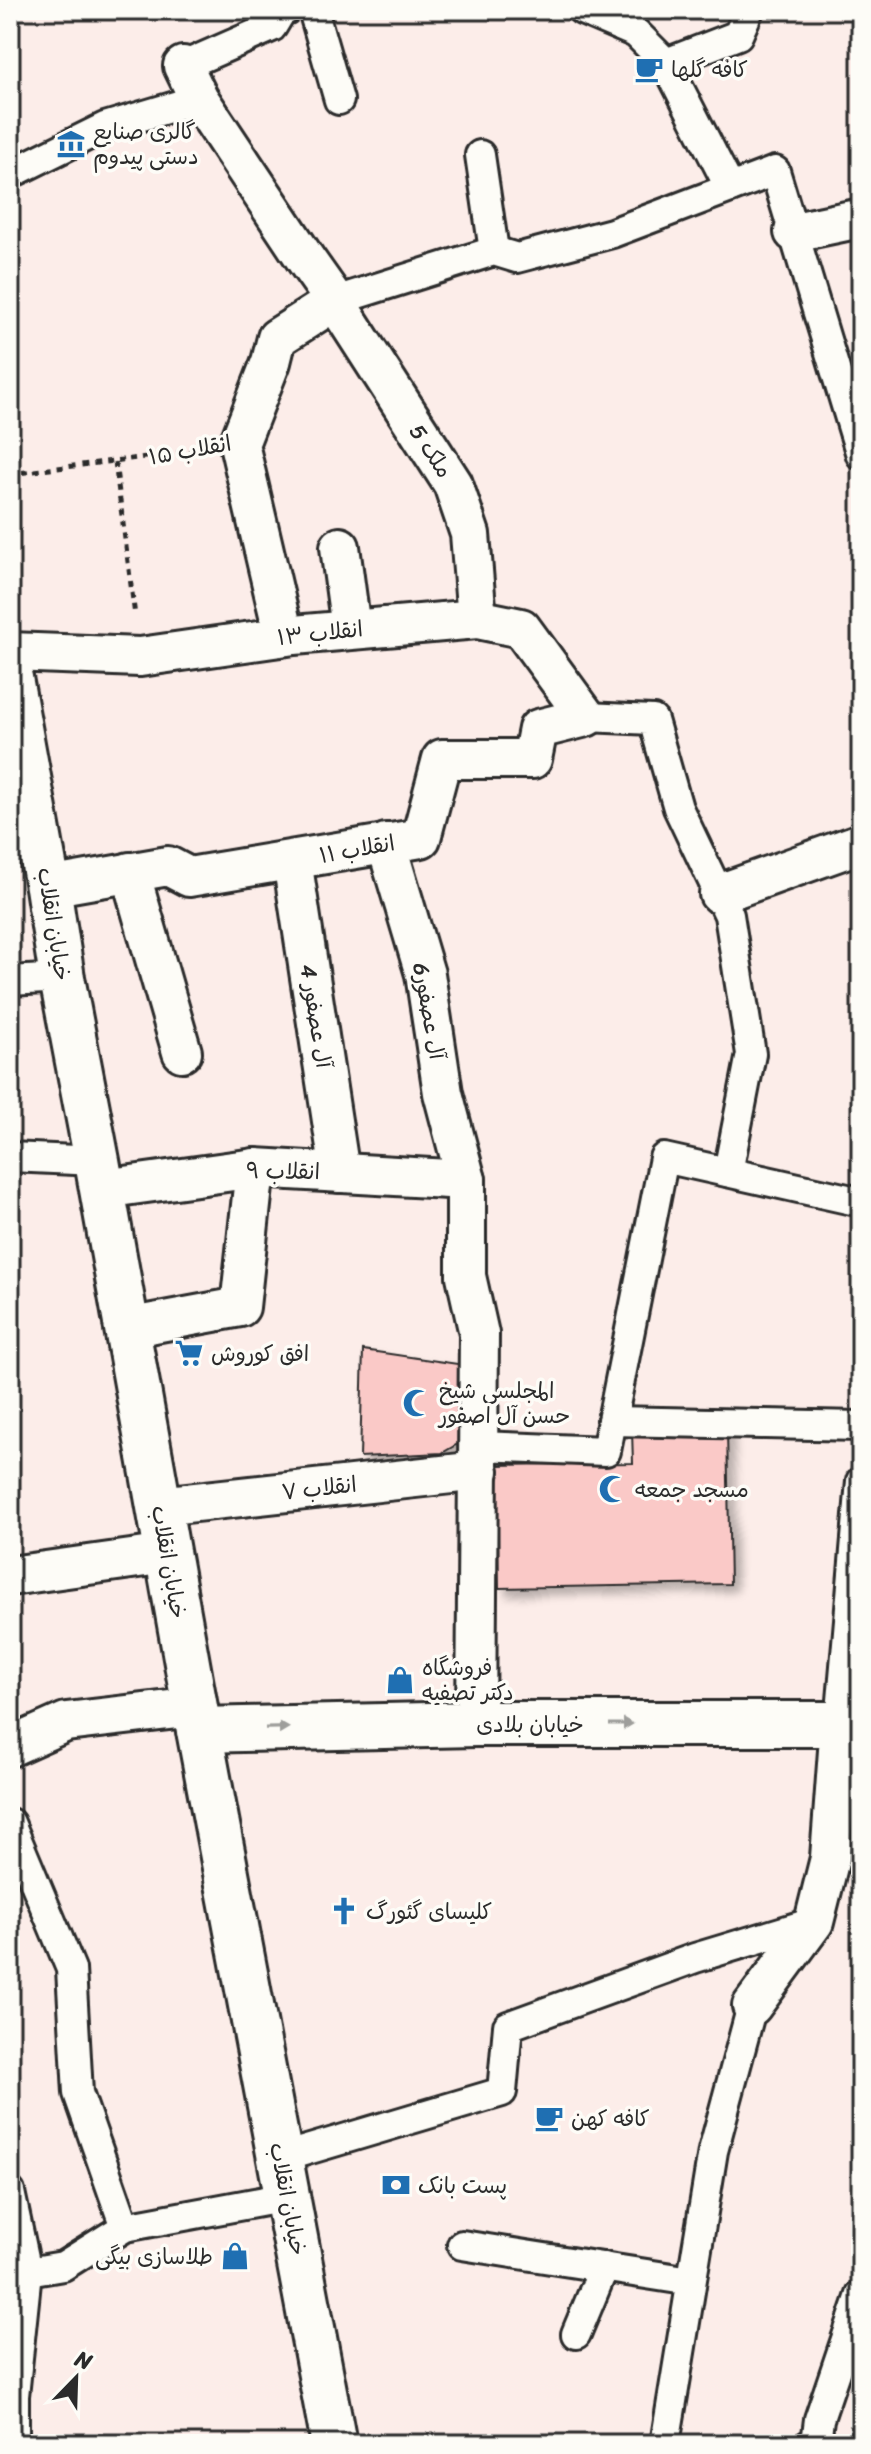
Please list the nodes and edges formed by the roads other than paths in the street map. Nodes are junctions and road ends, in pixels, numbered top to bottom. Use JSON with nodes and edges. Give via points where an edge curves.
{"nodes":[{"id":1,"x":286,"y":10,"type":"edge"},
{"id":2,"x":313,"y":10,"type":"edge"},
{"id":3,"x":582,"y":10,"type":"edge"},
{"id":4,"x":749,"y":10,"type":"edge"},
{"id":5,"x":666,"y":63,"type":"junction"},
{"id":6,"x":191,"y":83,"type":"junction"},
{"id":7,"x":339,"y":100,"type":"dead end"},
{"id":8,"x":480,"y":155,"type":"dead end"},
{"id":9,"x":10,"y":174,"type":"edge"},
{"id":10,"x":730,"y":188,"type":"junction"},
{"id":11,"x":861,"y":218,"type":"edge"},
{"id":12,"x":794,"y":232,"type":"junction"},
{"id":13,"x":494,"y":251,"type":"junction"},
{"id":14,"x":335,"y":301,"type":"junction"},
{"id":15,"x":861,"y":455,"type":"edge"},
{"id":16,"x":340,"y":547,"type":"dead end"},
{"id":17,"x":477,"y":619,"type":"junction"},
{"id":18,"x":351,"y":629,"type":"junction"},
{"id":19,"x":284,"y":636,"type":"junction"},
{"id":20,"x":10,"y":652,"type":"edge"},
{"id":21,"x":10,"y":678,"type":"edge"},
{"id":22,"x":586,"y":717,"type":"junction"},
{"id":23,"x":25,"y":841,"type":"edge"},
{"id":24,"x":386,"y":843,"type":"junction"},
{"id":25,"x":861,"y":843,"type":"edge"},
{"id":26,"x":292,"y":860,"type":"junction"},
{"id":27,"x":130,"y":872,"type":"junction"},
{"id":28,"x":48,"y":887,"type":"junction"},
{"id":29,"x":719,"y":894,"type":"junction"},
{"id":30,"x":62,"y":978,"type":"junction"},
{"id":31,"x":10,"y":981,"type":"edge"},
{"id":32,"x":182,"y":1052,"type":"dead end"},
{"id":33,"x":10,"y":1157,"type":"edge"},
{"id":34,"x":255,"y":1168,"type":"junction"},
{"id":35,"x":728,"y":1172,"type":"junction"},
{"id":36,"x":340,"y":1173,"type":"junction"},
{"id":37,"x":100,"y":1175,"type":"junction"},
{"id":38,"x":466,"y":1180,"type":"junction"},
{"id":39,"x":861,"y":1202,"type":"edge"},
{"id":40,"x":127,"y":1328,"type":"junction"},
{"id":41,"x":612,"y":1421,"type":"junction"},
{"id":42,"x":861,"y":1426,"type":"edge"},
{"id":43,"x":478,"y":1458,"type":"junction"},
{"id":44,"x":861,"y":1481,"type":"edge"},
{"id":45,"x":159,"y":1506,"type":"junction"},
{"id":46,"x":167,"y":1554,"type":"junction"},
{"id":47,"x":10,"y":1576,"type":"edge"},
{"id":48,"x":197,"y":1719,"type":"junction"},
{"id":49,"x":476,"y":1724,"type":"junction"},
{"id":50,"x":850,"y":1724,"type":"edge"},
{"id":51,"x":10,"y":1747,"type":"edge"},
{"id":52,"x":10,"y":1823,"type":"edge"},
{"id":53,"x":847,"y":1832,"type":"edge"},
{"id":54,"x":814,"y":1922,"type":"junction"},
{"id":55,"x":752,"y":2006,"type":"joint"},
{"id":56,"x":284,"y":2178,"type":"junction"},
{"id":57,"x":10,"y":2192,"type":"edge"},
{"id":58,"x":125,"y":2227,"type":"junction"},
{"id":59,"x":462,"y":2245,"type":"dead end"},
{"id":60,"x":604,"y":2267,"type":"junction"},
{"id":61,"x":19,"y":2274,"type":"edge"},
{"id":62,"x":691,"y":2281,"type":"junction"},
{"id":63,"x":858,"y":2311,"type":"edge"},
{"id":64,"x":576,"y":2334,"type":"dead end"},
{"id":65,"x":14,"y":2444,"type":"edge"},
{"id":66,"x":334,"y":2444,"type":"edge"},
{"id":67,"x":665,"y":2444,"type":"edge"},
{"id":68,"x":810,"y":2444,"type":"edge"}],
"edges":[{"from":1,"to":6,"type":"street","via":[[272,27]]},
{"from":2,"to":7,"type":"street"},
{"from":3,"to":5,"type":"street","via":[[636,33]]},
{"from":4,"to":5,"type":"street","via":[[738,35]]},
{"from":5,"to":10,"type":"street"},
{"from":6,"to":9,"type":"street"},
{"from":6,"to":14,"type":"street","name":"ملک 5"},
{"from":8,"to":13,"type":"street"},
{"from":10,"to":12,"type":"street","via":[[775,171]]},
{"from":10,"to":13,"type":"street","via":[[612,233],[517,258]]},
{"from":11,"to":12,"type":"street"},
{"from":12,"to":15,"type":"street"},
{"from":13,"to":14,"type":"street"},
{"from":14,"to":17,"type":"street","name":"ملک 5","via":[[453,484],[470,534]]},
{"from":14,"to":19,"type":"street","name":"انقلاب ۱۵","via":[[277,338],[239,444]]},
{"from":16,"to":18,"type":"street"},
{"from":17,"to":18,"type":"street","name":"انقلاب ۱۳"},
{"from":17,"to":22,"type":"street","name":"انقلاب ۱۳","via":[[521,628]]},
{"from":18,"to":19,"type":"street","name":"انقلاب ۱۳"},
{"from":19,"to":20,"type":"street","name":"انقلاب ۱۳","via":[[140,657]]},
{"from":21,"to":23,"type":"street","name":"خیابان انقلاب"},
{"from":22,"to":24,"type":"street","name":"انقلاب ۱۱","via":[[538,729],[532,759],[442,759],[421,838]]},
{"from":22,"to":29,"type":"street","via":[[653,720],[678,808]]},
{"from":23,"to":28,"type":"street","name":"خیابان انقلاب"},
{"from":24,"to":26,"type":"street","name":"انقلاب ۱۱"},
{"from":24,"to":38,"type":"street","name":"آل عصفور6","via":[[425,974],[443,1093]]},
{"from":25,"to":29,"type":"street"},
{"from":26,"to":27,"type":"street","name":"انقلاب ۱۱","via":[[189,877],[168,866]]},
{"from":26,"to":36,"type":"street","name":"آل عصفور 4"},
{"from":27,"to":28,"type":"street","name":"انقلاب ۱۱"},
{"from":27,"to":32,"type":"street"},
{"from":28,"to":30,"type":"street","name":"خیابان انقلاب"},
{"from":29,"to":35,"type":"street","via":[[729,915],[751,1054]]},
{"from":30,"to":31,"type":"street"},
{"from":30,"to":37,"type":"street","name":"خیابان انقلاب"},
{"from":33,"to":37,"type":"street"},
{"from":34,"to":36,"type":"street","name":"انقلاب ۹"},
{"from":34,"to":37,"type":"street","name":"انقلاب ۹"},
{"from":34,"to":40,"type":"street","via":[[240,1307]]},
{"from":35,"to":39,"type":"street"},
{"from":35,"to":41,"type":"street","via":[[664,1158]]},
{"from":36,"to":38,"type":"street","name":"انقلاب ۹"},
{"from":37,"to":40,"type":"street","name":"خیابان انقلاب"},
{"from":38,"to":43,"type":"street","name":"آل عصفور6","via":[[466,1276],[479,1334]]},
{"from":40,"to":45,"type":"street","name":"خیابان انقلاب"},
{"from":41,"to":42,"type":"street"},
{"from":41,"to":43,"type":"street","via":[[606,1451]]},
{"from":43,"to":45,"type":"street","name":"انقلاب ۷"},
{"from":43,"to":49,"type":"street","name":"آل عصفور6"},
{"from":44,"to":50,"type":"street"},
{"from":45,"to":46,"type":"street","name":"خیابان انقلاب"},
{"from":46,"to":47,"type":"street"},
{"from":46,"to":48,"type":"street","name":"خیابان انقلاب"},
{"from":48,"to":49,"type":"street","name":"خیابان بلادی","one_way":true},
{"from":48,"to":51,"type":"street","via":[[66,1722]]},
{"from":48,"to":56,"type":"street","name":"خیابان انقلاب"},
{"from":49,"to":50,"type":"street","name":"خیابان بلادی","one_way":true},
{"from":50,"to":53,"type":"street"},
{"from":52,"to":58,"type":"street","via":[[71,1969],[78,2093]]},
{"from":53,"to":54,"type":"street","via":[[830,1858]]},
{"from":54,"to":55,"type":"street"},
{"from":54,"to":56,"type":"street","via":[[695,1958],[508,2026],[502,2092]]},
{"from":55,"to":62,"type":"street","via":[[713,2151]]},
{"from":56,"to":58,"type":"street"},
{"from":56,"to":66,"type":"street","name":"خیابان انقلاب"},
{"from":57,"to":61,"type":"street"},
{"from":58,"to":61,"type":"street","via":[[63,2266]]},
{"from":59,"to":60,"type":"street"},
{"from":60,"to":62,"type":"street"},
{"from":60,"to":64,"type":"street"},
{"from":61,"to":65,"type":"street"},
{"from":62,"to":67,"type":"street"},
{"from":63,"to":68,"type":"street","via":[[819,2419],[816,2443]]}]}
